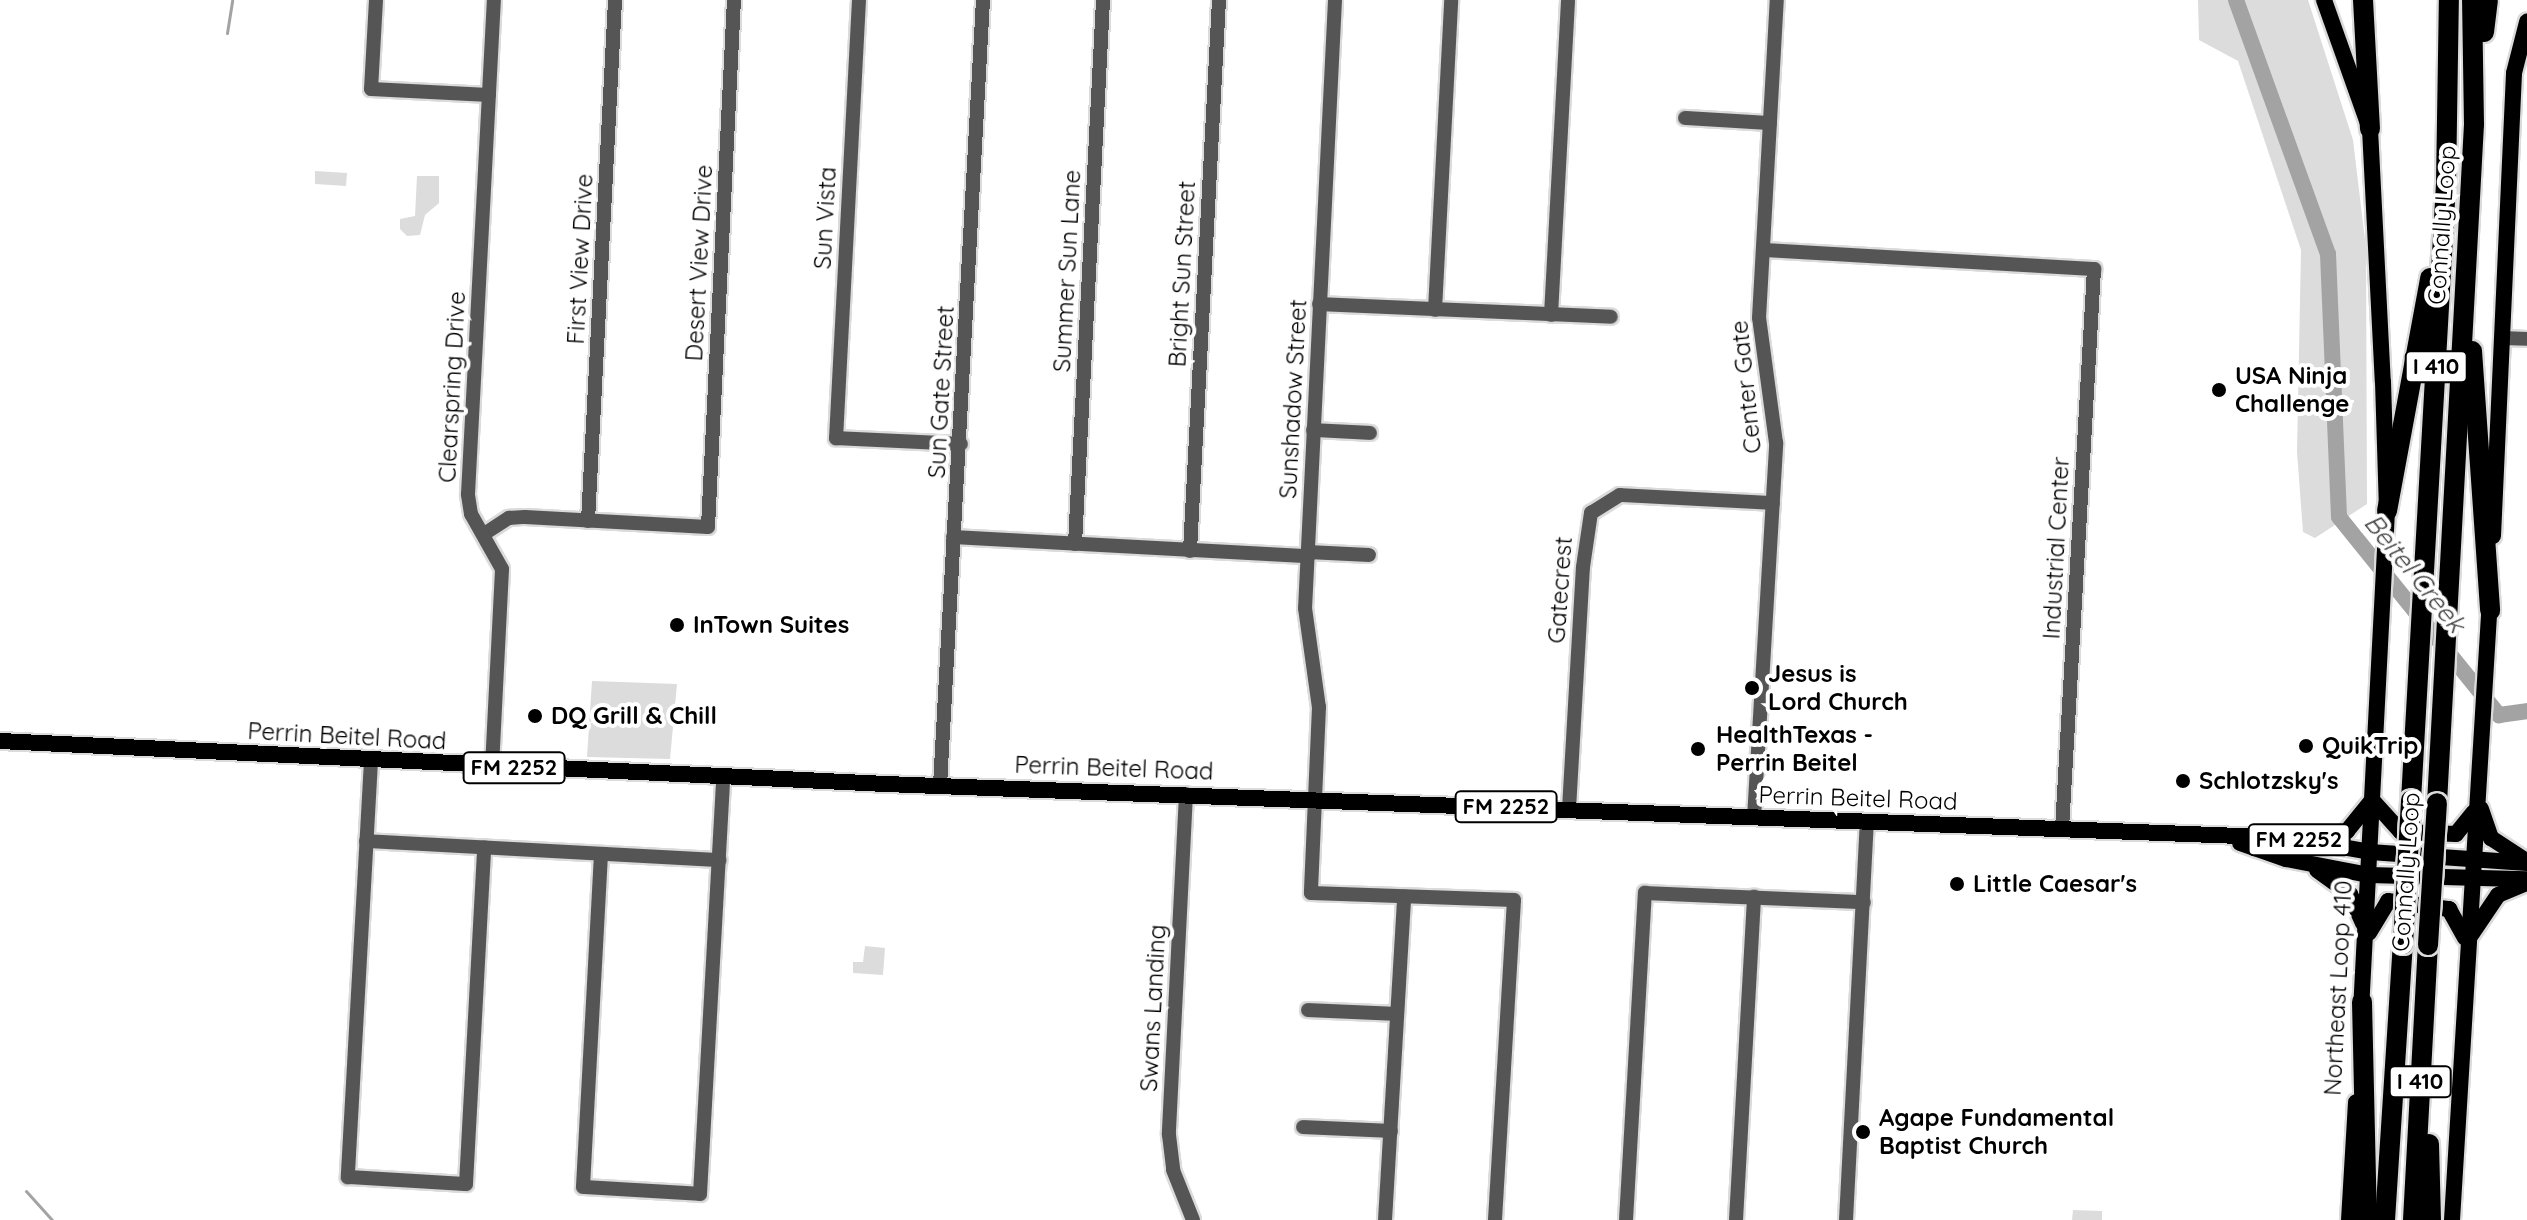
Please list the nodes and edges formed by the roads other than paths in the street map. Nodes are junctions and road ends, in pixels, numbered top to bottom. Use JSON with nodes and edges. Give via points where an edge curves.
{"nodes":[{"id":1,"x":376,"y":0,"type":"edge"},
{"id":2,"x":494,"y":0,"type":"edge"},
{"id":3,"x":615,"y":0,"type":"edge"},
{"id":4,"x":734,"y":0,"type":"edge"},
{"id":5,"x":859,"y":0,"type":"edge"},
{"id":6,"x":983,"y":0,"type":"edge"},
{"id":7,"x":1103,"y":0,"type":"edge"},
{"id":8,"x":1219,"y":0,"type":"edge"},
{"id":9,"x":1335,"y":0,"type":"edge"},
{"id":10,"x":1451,"y":0,"type":"edge"},
{"id":11,"x":1568,"y":0,"type":"edge"},
{"id":12,"x":1777,"y":0,"type":"edge"},
{"id":13,"x":2324,"y":0,"type":"edge"},
{"id":14,"x":2363,"y":0,"type":"edge"},
{"id":15,"x":2449,"y":0,"type":"edge"},
{"id":16,"x":2472,"y":0,"type":"edge"},
{"id":17,"x":2488,"y":0,"type":"edge"},
{"id":18,"x":2527,"y":22,"type":"edge"},
{"id":19,"x":489,"y":95,"type":"junction"},
{"id":20,"x":1685,"y":118,"type":"dead end"},
{"id":21,"x":1770,"y":123,"type":"junction"},
{"id":22,"x":2474,"y":124,"type":"junction"},
{"id":23,"x":2370,"y":129,"type":"junction"},
{"id":24,"x":2446,"y":183,"type":"junction"},
{"id":25,"x":2465,"y":243,"type":"junction"},
{"id":26,"x":1763,"y":250,"type":"junction"},
{"id":27,"x":1319,"y":304,"type":"junction"},
{"id":28,"x":1435,"y":310,"type":"junction"},
{"id":29,"x":1551,"y":315,"type":"junction"},
{"id":30,"x":1611,"y":317,"type":"dead end"},
{"id":31,"x":2502,"y":338,"type":"junction"},
{"id":32,"x":2527,"y":339,"type":"edge"},
{"id":33,"x":1313,"y":430,"type":"junction"},
{"id":34,"x":1370,"y":433,"type":"dead end"},
{"id":35,"x":961,"y":444,"type":"junction"},
{"id":36,"x":1773,"y":503,"type":"junction"},
{"id":37,"x":2387,"y":511,"type":"junction"},
{"id":38,"x":588,"y":521,"type":"junction"},
{"id":39,"x":484,"y":534,"type":"junction"},
{"id":40,"x":953,"y":537,"type":"junction"},
{"id":41,"x":1075,"y":544,"type":"junction"},
{"id":42,"x":1190,"y":551,"type":"junction"},
{"id":43,"x":1308,"y":554,"type":"junction"},
{"id":44,"x":1369,"y":555,"type":"dead end"},
{"id":45,"x":2490,"y":610,"type":"junction"},
{"id":46,"x":0,"y":741,"type":"edge"},
{"id":47,"x":371,"y":761,"type":"junction"},
{"id":48,"x":492,"y":767,"type":"junction"},
{"id":49,"x":723,"y":777,"type":"junction"},
{"id":50,"x":940,"y":786,"type":"junction"},
{"id":51,"x":1186,"y":794,"type":"junction"},
{"id":52,"x":1314,"y":800,"type":"junction"},
{"id":53,"x":2372,"y":800,"type":"junction"},
{"id":54,"x":2479,"y":804,"type":"junction"},
{"id":55,"x":1569,"y":809,"type":"junction"},
{"id":56,"x":1754,"y":818,"type":"junction"},
{"id":57,"x":1867,"y":823,"type":"junction"},
{"id":58,"x":2062,"y":829,"type":"junction"},
{"id":59,"x":2227,"y":839,"type":"junction"},
{"id":60,"x":366,"y":841,"type":"junction"},
{"id":61,"x":2317,"y":842,"type":"junction"},
{"id":62,"x":484,"y":847,"type":"junction"},
{"id":63,"x":2370,"y":852,"type":"junction"},
{"id":64,"x":601,"y":854,"type":"junction"},
{"id":65,"x":719,"y":860,"type":"junction"},
{"id":66,"x":2474,"y":860,"type":"junction"},
{"id":67,"x":2527,"y":861,"type":"edge"},
{"id":68,"x":2306,"y":863,"type":"junction"},
{"id":69,"x":2369,"y":875,"type":"junction"},
{"id":70,"x":2472,"y":880,"type":"junction"},
{"id":71,"x":2527,"y":881,"type":"edge"},
{"id":72,"x":1404,"y":897,"type":"junction"},
{"id":73,"x":1754,"y":897,"type":"junction"},
{"id":74,"x":1864,"y":902,"type":"junction"},
{"id":75,"x":2367,"y":936,"type":"junction"},
{"id":76,"x":2467,"y":944,"type":"junction"},
{"id":77,"x":2428,"y":945,"type":"junction"},
{"id":78,"x":2362,"y":1002,"type":"junction"},
{"id":79,"x":1308,"y":1010,"type":"dead end"},
{"id":80,"x":1397,"y":1014,"type":"junction"},
{"id":81,"x":1303,"y":1127,"type":"dead end"},
{"id":82,"x":1391,"y":1131,"type":"junction"},
{"id":83,"x":1193,"y":1220,"type":"edge"},
{"id":84,"x":1385,"y":1220,"type":"edge"},
{"id":85,"x":1495,"y":1220,"type":"edge"},
{"id":86,"x":1626,"y":1220,"type":"edge"},
{"id":87,"x":1736,"y":1220,"type":"edge"},
{"id":88,"x":1846,"y":1220,"type":"edge"},
{"id":89,"x":2349,"y":1220,"type":"edge"},
{"id":90,"x":2367,"y":1220,"type":"edge"},
{"id":91,"x":2385,"y":1220,"type":"edge"},
{"id":92,"x":2413,"y":1220,"type":"edge"},
{"id":93,"x":2431,"y":1220,"type":"edge"},
{"id":94,"x":2452,"y":1220,"type":"edge"}],
"edges":[{"from":1,"to":19,"type":"street","via":[[371,89]]},
{"from":2,"to":19,"type":"street","name":"Clearspring Drive"},
{"from":3,"to":38,"type":"street","name":"First View Drive"},
{"from":4,"to":38,"type":"street","name":"Desert View Drive","via":[[708,527]]},
{"from":5,"to":35,"type":"street","name":"Sun Vista","via":[[836,438]]},
{"from":6,"to":35,"type":"street","name":"Sun Gate Street"},
{"from":7,"to":41,"type":"street","name":"Summer Sun Lane"},
{"from":8,"to":42,"type":"street","name":"Bright Sun Street"},
{"from":9,"to":27,"type":"street","name":"Sunshadow Street"},
{"from":10,"to":28,"type":"street"},
{"from":11,"to":29,"type":"street"},
{"from":12,"to":21,"type":"street","name":"Center Gate"},
{"from":13,"to":23,"type":"main road","name":"Northeast Loop 410"},
{"from":14,"to":23,"type":"highway"},
{"from":15,"to":24,"type":"highway","name":"Connally Loop","number":"I 410"},
{"from":16,"to":22,"type":"highway","name":"Connally Loop","number":"I 410"},
{"from":17,"to":22,"type":"highway"},
{"from":18,"to":31,"type":"main road","via":[[2514,73]]},
{"from":19,"to":39,"type":"street","name":"Clearspring Drive","via":[[468,494],[471,514]]},
{"from":20,"to":21,"type":"street"},
{"from":21,"to":26,"type":"street","name":"Center Gate"},
{"from":22,"to":25,"type":"highway","name":"Connally Loop","number":"I 410"},
{"from":23,"to":37,"type":"main road","name":"Northeast Loop 410"},
{"from":24,"to":37,"type":"highway"},
{"from":24,"to":91,"type":"highway","name":"Connally Loop","number":"I 410","bridge":true},
{"from":25,"to":45,"type":"highway"},
{"from":25,"to":77,"type":"highway","name":"Connally Loop","number":"I 410","bridge":true},
{"from":26,"to":36,"type":"street","name":"Center Gate","via":[[1759,318],[1776,422]]},
{"from":26,"to":58,"type":"street","name":"Industrial Center","via":[[2094,269]]},
{"from":27,"to":28,"type":"street"},
{"from":27,"to":33,"type":"street","name":"Sunshadow Street"},
{"from":28,"to":29,"type":"street"},
{"from":29,"to":30,"type":"street"},
{"from":31,"to":32,"type":"street"},
{"from":31,"to":45,"type":"main road"},
{"from":33,"to":34,"type":"street"},
{"from":33,"to":43,"type":"street","name":"Sunshadow Street"},
{"from":35,"to":40,"type":"street","name":"Sun Gate Street"},
{"from":36,"to":55,"type":"street","name":"Gatecrest","via":[[1620,495],[1591,513]]},
{"from":36,"to":56,"type":"street","name":"Center Gate"},
{"from":37,"to":53,"type":"main road","name":"Northeast Loop 410"},
{"from":38,"to":39,"type":"street","via":[[509,518]]},
{"from":39,"to":48,"type":"street","name":"Clearspring Drive","via":[[500,558],[503,580]]},
{"from":40,"to":41,"type":"street"},
{"from":40,"to":50,"type":"street","name":"Sun Gate Street"},
{"from":41,"to":42,"type":"street"},
{"from":42,"to":43,"type":"street"},
{"from":43,"to":44,"type":"street"},
{"from":43,"to":52,"type":"street","name":"Sunshadow Street","via":[[1305,627],[1319,707]]},
{"from":45,"to":54,"type":"main road"},
{"from":46,"to":47,"type":"main road","name":"Perrin Beitel Road","number":"FM 2252"},
{"from":47,"to":48,"type":"main road","name":"Perrin Beitel Road","number":"FM 2252"},
{"from":47,"to":60,"type":"street"},
{"from":48,"to":49,"type":"main road","name":"Perrin Beitel Road","number":"FM 2252"},
{"from":49,"to":50,"type":"main road","name":"Perrin Beitel Road","number":"FM 2252"},
{"from":49,"to":65,"type":"street"},
{"from":50,"to":51,"type":"main road","name":"Perrin Beitel Road","number":"FM 2252"},
{"from":51,"to":52,"type":"main road","name":"Perrin Beitel Road","number":"FM 2252"},
{"from":51,"to":83,"type":"street","name":"Swans Landing","via":[[1169,1135],[1176,1179]]},
{"from":52,"to":55,"type":"main road","name":"Perrin Beitel Road","number":"FM 2252"},
{"from":52,"to":72,"type":"street","name":"Sunshadow Street","via":[[1311,893]]},
{"from":53,"to":54,"type":"main road","via":[[2401,832],[2450,836],[2465,829]]},
{"from":53,"to":61,"type":"main road","via":[[2347,831]]},
{"from":53,"to":63,"type":"main road","name":"Northeast Loop 410"},
{"from":54,"to":66,"type":"main road"},
{"from":54,"to":67,"type":"main road","via":[[2491,838],[2510,855]]},
{"from":55,"to":56,"type":"main road","name":"Perrin Beitel Road","number":"FM 2252"},
{"from":56,"to":57,"type":"main road","name":"Perrin Beitel Road","number":"FM 2252"},
{"from":57,"to":58,"type":"main road","name":"Perrin Beitel Road","number":"FM 2252"},
{"from":57,"to":74,"type":"street"},
{"from":58,"to":59,"type":"main road","name":"Perrin Beitel Road","number":"FM 2252"},
{"from":59,"to":61,"type":"main road","name":"Perrin Beitel Road","number":"FM 2252"},
{"from":59,"to":68,"type":"main road","name":"Perrin Beitel Road","number":"FM 2252"},
{"from":60,"to":62,"type":"street"},
{"from":60,"to":62,"type":"street","via":[[348,1177],[466,1184]]},
{"from":61,"to":63,"type":"main road","name":"Perrin Beitel Road","number":"FM 2252"},
{"from":62,"to":64,"type":"street"},
{"from":63,"to":66,"type":"main road","name":"Perrin Beitel Road","number":"FM 2252"},
{"from":63,"to":69,"type":"main road","name":"Northeast Loop 410"},
{"from":64,"to":65,"type":"street"},
{"from":64,"to":65,"type":"street","via":[[583,1187],[700,1194]]},
{"from":66,"to":67,"type":"main road","name":"Perrin Beitel Road"},
{"from":66,"to":70,"type":"main road"},
{"from":68,"to":69,"type":"main road","name":"Perrin Beitel Road","number":"FM 2252"},
{"from":68,"to":75,"type":"main road","via":[[2350,894]]},
{"from":69,"to":70,"type":"main road","name":"Perrin Beitel Road","number":"FM 2252"},
{"from":69,"to":75,"type":"main road","name":"Northeast Loop 410"},
{"from":70,"to":71,"type":"main road","name":"Perrin Beitel Road"},
{"from":70,"to":76,"type":"main road"},
{"from":71,"to":76,"type":"main road","via":[[2498,895]]},
{"from":72,"to":80,"type":"street"},
{"from":72,"to":85,"type":"street","via":[[1514,900]]},
{"from":73,"to":74,"type":"street"},
{"from":73,"to":86,"type":"street","via":[[1645,893]]},
{"from":73,"to":87,"type":"street"},
{"from":74,"to":88,"type":"street"},
{"from":75,"to":76,"type":"main road","via":[[2388,902],[2438,905],[2449,909]]},
{"from":75,"to":78,"type":"main road","name":"Northeast Loop 410"},
{"from":76,"to":94,"type":"main road"},
{"from":77,"to":92,"type":"highway","name":"Connally Loop","number":"I 410"},
{"from":77,"to":93,"type":"highway"},
{"from":78,"to":89,"type":"main road","name":"Northeast Loop 410"},
{"from":78,"to":90,"type":"highway"},
{"from":79,"to":80,"type":"street"},
{"from":80,"to":82,"type":"street"},
{"from":81,"to":82,"type":"street"},
{"from":82,"to":84,"type":"street"}]}
